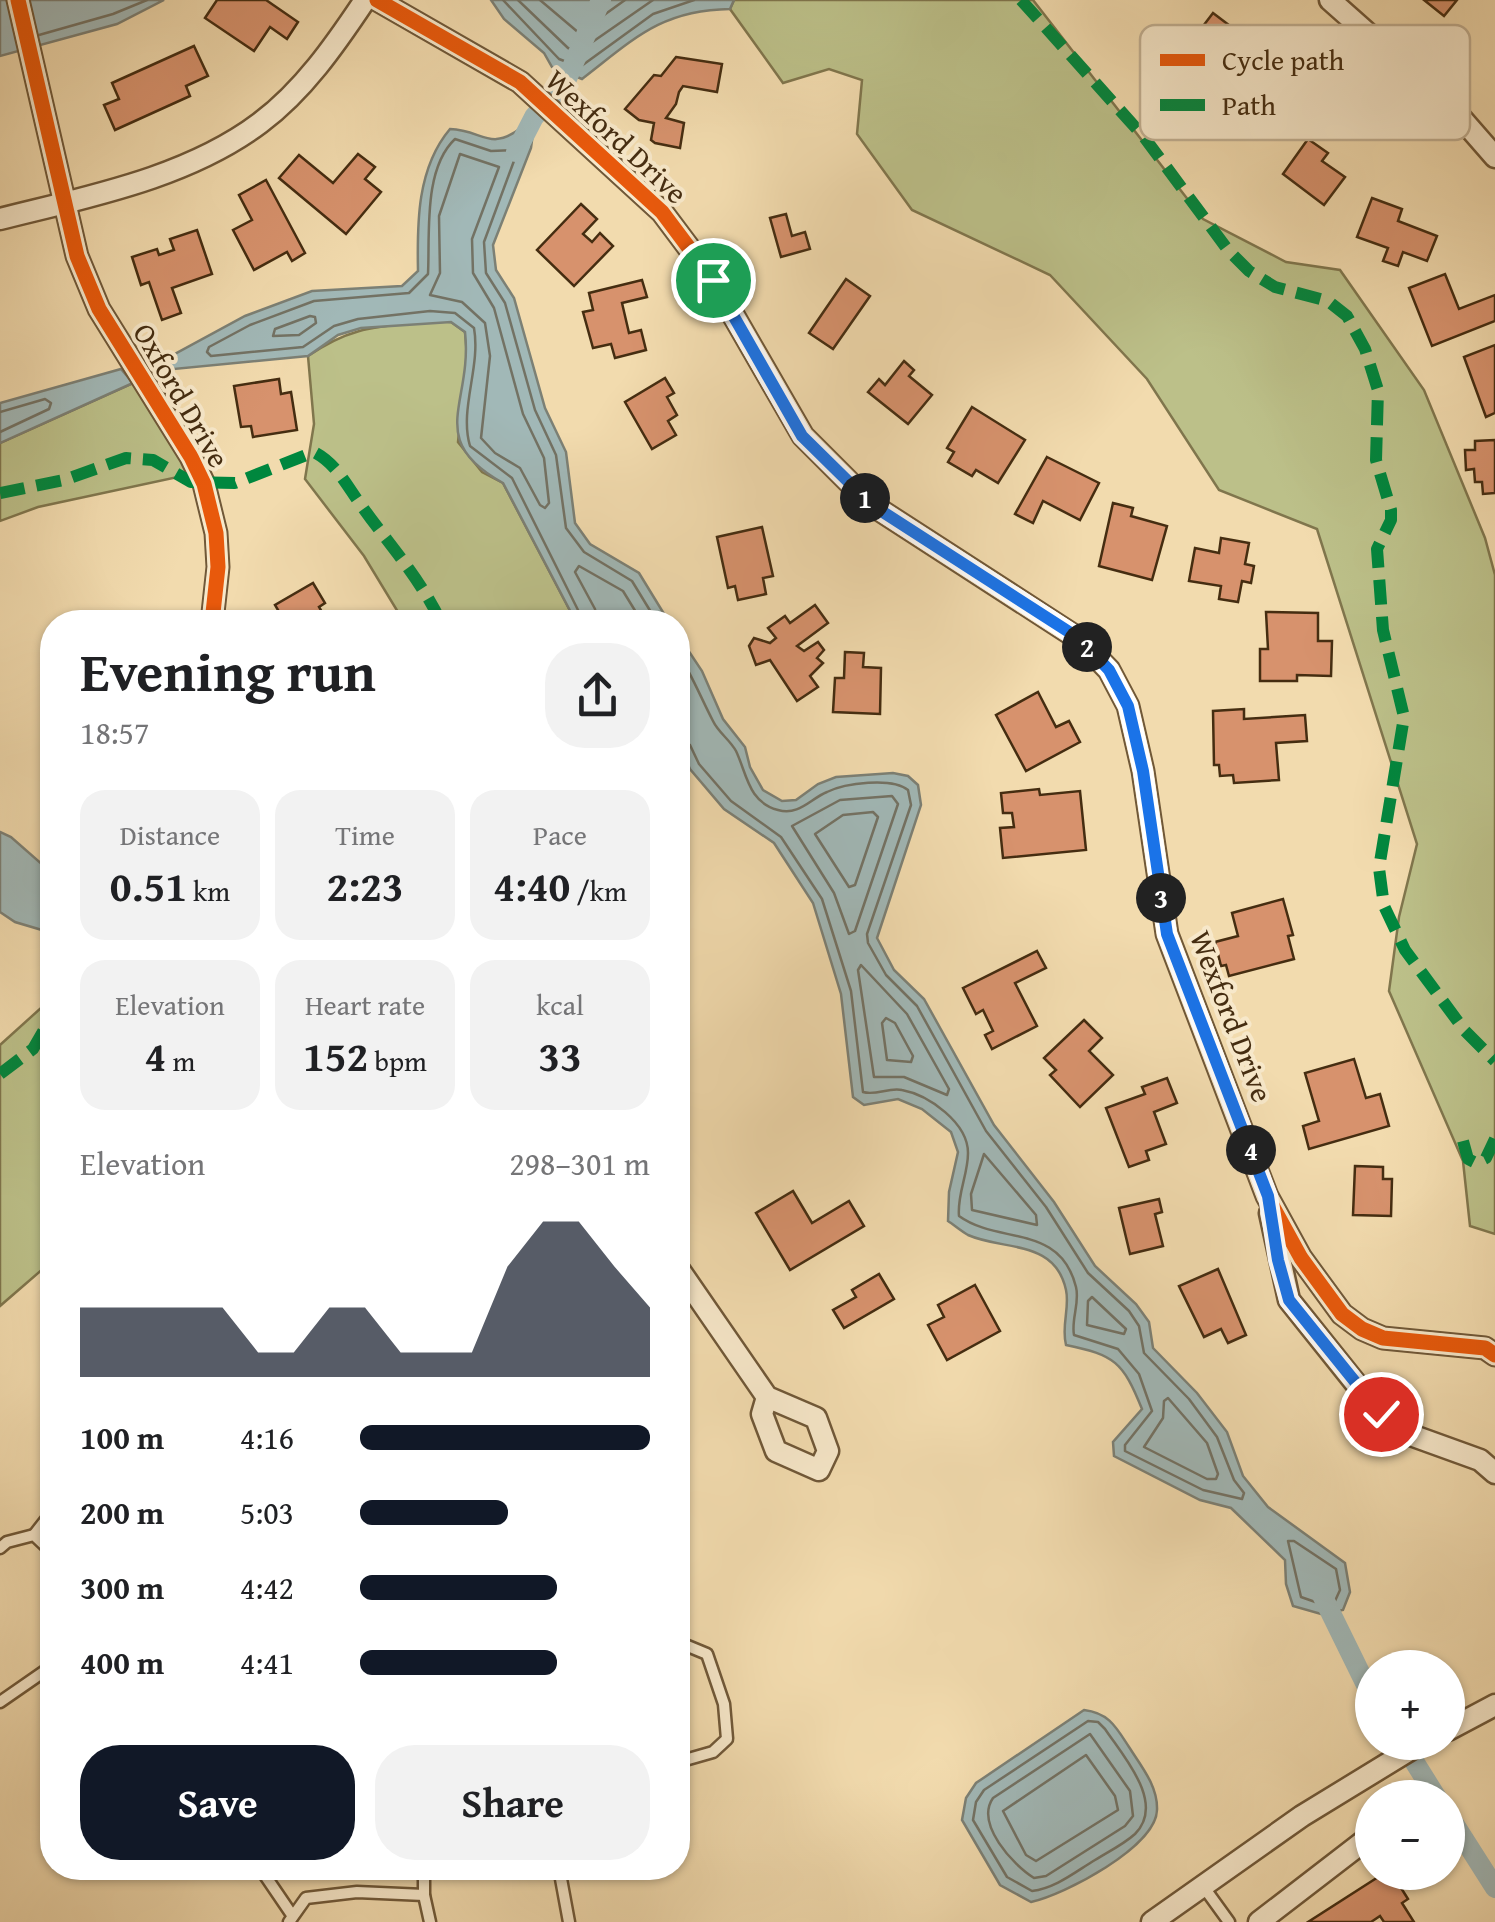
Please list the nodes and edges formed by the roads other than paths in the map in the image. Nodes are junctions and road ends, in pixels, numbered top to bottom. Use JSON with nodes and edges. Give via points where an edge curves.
{"nodes":[{"id":1,"x":18,"y":0,"type":"edge"},
{"id":2,"x":365,"y":0,"type":"edge"},
{"id":3,"x":377,"y":0,"type":"edge"},
{"id":4,"x":1330,"y":0,"type":"edge"},
{"id":5,"x":1358,"y":25,"type":"edge"},
{"id":6,"x":1470,"y":128,"type":"edge"},
{"id":7,"x":1495,"y":156,"type":"edge"},
{"id":8,"x":66,"y":202,"type":"junction"},
{"id":9,"x":0,"y":219,"type":"edge"},
{"id":10,"x":213,"y":610,"type":"edge"},
{"id":11,"x":1268,"y":1196,"type":"junction"},
{"id":12,"x":690,"y":1285,"type":"edge"},
{"id":13,"x":1495,"y":1355,"type":"edge"},
{"id":14,"x":767,"y":1397,"type":"dead end"},
{"id":15,"x":1495,"y":1473,"type":"edge"},
{"id":16,"x":40,"y":1527,"type":"edge"},
{"id":17,"x":34,"y":1535,"type":"junction"},
{"id":18,"x":40,"y":1541,"type":"edge"},
{"id":19,"x":0,"y":1548,"type":"edge"},
{"id":20,"x":690,"y":1647,"type":"edge"},
{"id":21,"x":40,"y":1674,"type":"edge"},
{"id":22,"x":0,"y":1702,"type":"edge"},
{"id":23,"x":1495,"y":1706,"type":"edge"},
{"id":24,"x":1465,"y":1721,"type":"edge"},
{"id":25,"x":690,"y":1759,"type":"edge"},
{"id":26,"x":1394,"y":1760,"type":"edge"},
{"id":27,"x":1367,"y":1777,"type":"junction"},
{"id":28,"x":1369,"y":1780,"type":"edge"},
{"id":29,"x":1355,"y":1849,"type":"edge"},
{"id":30,"x":267,"y":1880,"type":"edge"},
{"id":31,"x":424,"y":1880,"type":"edge"},
{"id":32,"x":561,"y":1880,"type":"edge"},
{"id":33,"x":1203,"y":1886,"type":"junction"},
{"id":34,"x":424,"y":1895,"type":"junction"},
{"id":35,"x":290,"y":1918,"type":"edge"},
{"id":36,"x":430,"y":1922,"type":"edge"},
{"id":37,"x":570,"y":1922,"type":"edge"},
{"id":38,"x":1152,"y":1922,"type":"edge"},
{"id":39,"x":1228,"y":1922,"type":"edge"},
{"id":40,"x":1259,"y":1922,"type":"edge"}],
"edges":[{"from":1,"to":8,"type":"street","name":"Oxford Drive"},
{"from":2,"to":8,"type":"street","via":[[303,84],[260,124],[144,180]]},
{"from":3,"to":11,"type":"street","name":"Wexford Drive","via":[[520,82],[662,212],[713,280],[802,436],[872,505],[1080,639],[1109,670],[1128,706],[1143,771],[1167,934]]},
{"from":4,"to":5,"type":"street"},
{"from":6,"to":7,"type":"street"},
{"from":8,"to":9,"type":"street"},
{"from":8,"to":10,"type":"street","name":"Oxford Drive","via":[[77,256],[100,309],[204,484],[216,533]]},
{"from":11,"to":13,"type":"street","name":"Wexford Drive","via":[[1300,1258],[1362,1329]]},
{"from":11,"to":15,"type":"street","name":"Wexford Drive","via":[[1289,1300],[1372,1404],[1408,1434],[1480,1460]]},
{"from":12,"to":14,"type":"street"},
{"from":16,"to":17,"type":"lane"},
{"from":17,"to":18,"type":"lane"},
{"from":17,"to":19,"type":"lane"},
{"from":20,"to":25,"type":"lane","via":[[707,1654],[724,1704],[727,1739]]},
{"from":21,"to":22,"type":"lane"},
{"from":23,"to":24,"type":"street"},
{"from":26,"to":27,"type":"street"},
{"from":27,"to":28,"type":"street"},
{"from":27,"to":33,"type":"street"},
{"from":29,"to":40,"type":"street"},
{"from":30,"to":35,"type":"lane"},
{"from":31,"to":34,"type":"lane"},
{"from":32,"to":37,"type":"lane"},
{"from":33,"to":38,"type":"street"},
{"from":33,"to":39,"type":"lane"},
{"from":34,"to":35,"type":"lane","via":[[306,1898]]},
{"from":34,"to":36,"type":"lane"}]}
